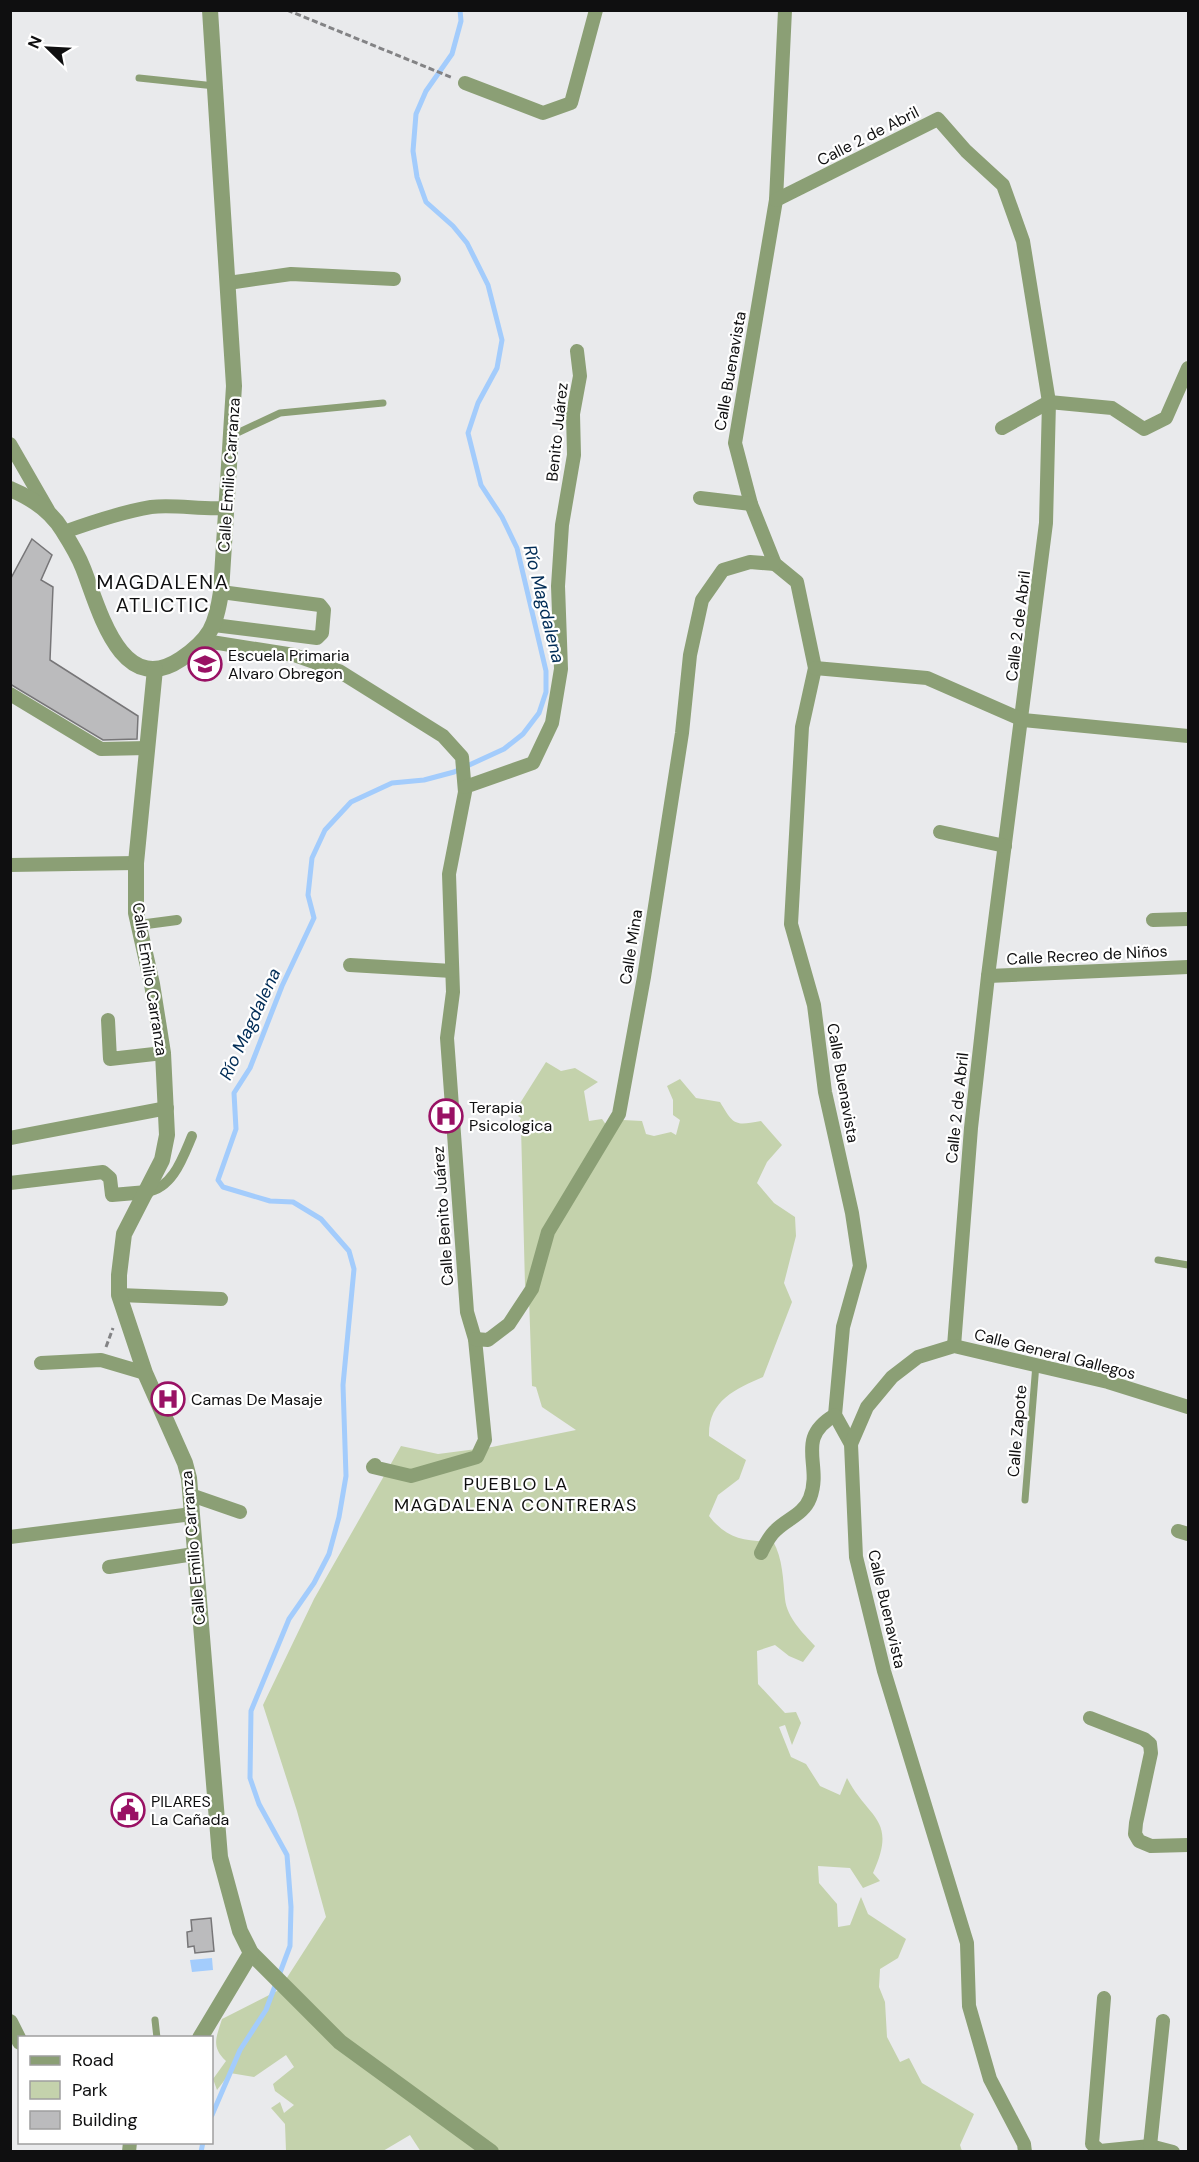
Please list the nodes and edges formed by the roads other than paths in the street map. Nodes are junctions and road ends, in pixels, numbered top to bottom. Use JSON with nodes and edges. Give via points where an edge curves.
{"nodes":[{"id":1,"x":210,"y":10,"type":"edge"},
{"id":2,"x":596,"y":10,"type":"edge"},
{"id":3,"x":785,"y":10,"type":"edge"},
{"id":4,"x":139,"y":78,"type":"dead end"},
{"id":5,"x":465,"y":83,"type":"dead end"},
{"id":6,"x":215,"y":86,"type":"junction"},
{"id":7,"x":776,"y":200,"type":"junction"},
{"id":8,"x":394,"y":279,"type":"dead end"},
{"id":9,"x":228,"y":283,"type":"junction"},
{"id":10,"x":577,"y":351,"type":"dead end"},
{"id":11,"x":1188,"y":368,"type":"edge"},
{"id":12,"x":1049,"y":402,"type":"junction"},
{"id":13,"x":382,"y":403,"type":"dead end"},
{"id":14,"x":1002,"y":428,"type":"dead end"},
{"id":15,"x":233,"y":435,"type":"junction"},
{"id":16,"x":10,"y":444,"type":"edge"},
{"id":17,"x":10,"y":489,"type":"edge"},
{"id":18,"x":700,"y":498,"type":"dead end"},
{"id":19,"x":751,"y":504,"type":"junction"},
{"id":20,"x":226,"y":508,"type":"junction"},
{"id":21,"x":50,"y":514,"type":"junction"},
{"id":22,"x":64,"y":532,"type":"junction"},
{"id":23,"x":775,"y":564,"type":"junction"},
{"id":24,"x":222,"y":592,"type":"junction"},
{"id":25,"x":214,"y":625,"type":"junction"},
{"id":26,"x":205,"y":641,"type":"junction"},
{"id":27,"x":815,"y":668,"type":"junction"},
{"id":28,"x":155,"y":669,"type":"junction"},
{"id":29,"x":10,"y":694,"type":"edge"},
{"id":30,"x":1023,"y":720,"type":"junction"},
{"id":31,"x":1188,"y":736,"type":"edge"},
{"id":32,"x":147,"y":748,"type":"junction"},
{"id":33,"x":465,"y":785,"type":"junction"},
{"id":34,"x":940,"y":832,"type":"dead end"},
{"id":35,"x":1005,"y":846,"type":"junction"},
{"id":36,"x":136,"y":863,"type":"junction"},
{"id":37,"x":10,"y":865,"type":"edge"},
{"id":38,"x":1188,"y":919,"type":"edge"},
{"id":39,"x":177,"y":920,"type":"dead end"},
{"id":40,"x":1153,"y":920,"type":"dead end"},
{"id":41,"x":139,"y":925,"type":"junction"},
{"id":42,"x":350,"y":965,"type":"dead end"},
{"id":43,"x":1188,"y":967,"type":"edge"},
{"id":44,"x":452,"y":971,"type":"junction"},
{"id":45,"x":988,"y":976,"type":"junction"},
{"id":46,"x":108,"y":1020,"type":"dead end"},
{"id":47,"x":163,"y":1053,"type":"junction"},
{"id":48,"x":167,"y":1108,"type":"junction"},
{"id":49,"x":192,"y":1136,"type":"dead end"},
{"id":50,"x":10,"y":1138,"type":"edge"},
{"id":51,"x":10,"y":1184,"type":"edge"},
{"id":52,"x":147,"y":1192,"type":"junction"},
{"id":53,"x":1158,"y":1260,"type":"dead end"},
{"id":54,"x":1188,"y":1265,"type":"edge"},
{"id":55,"x":119,"y":1295,"type":"junction"},
{"id":56,"x":221,"y":1299,"type":"dead end"},
{"id":57,"x":475,"y":1339,"type":"junction"},
{"id":58,"x":954,"y":1346,"type":"junction"},
{"id":59,"x":41,"y":1363,"type":"dead end"},
{"id":60,"x":1036,"y":1364,"type":"junction"},
{"id":61,"x":145,"y":1373,"type":"junction"},
{"id":62,"x":1188,"y":1407,"type":"edge"},
{"id":63,"x":834,"y":1415,"type":"junction"},
{"id":64,"x":851,"y":1444,"type":"junction"},
{"id":65,"x":375,"y":1465,"type":"dead end"},
{"id":66,"x":191,"y":1495,"type":"junction"},
{"id":67,"x":1025,"y":1500,"type":"dead end"},
{"id":68,"x":240,"y":1512,"type":"dead end"},
{"id":69,"x":192,"y":1514,"type":"junction"},
{"id":70,"x":10,"y":1537,"type":"edge"},
{"id":71,"x":760,"y":1553,"type":"dead end"},
{"id":72,"x":194,"y":1554,"type":"junction"},
{"id":73,"x":109,"y":1567,"type":"dead end"},
{"id":74,"x":1090,"y":1718,"type":"dead end"},
{"id":75,"x":1188,"y":1845,"type":"edge"},
{"id":76,"x":251,"y":1953,"type":"junction"},
{"id":77,"x":1104,"y":1998,"type":"dead end"},
{"id":78,"x":154,"y":2020,"type":"dead end"},
{"id":79,"x":1163,"y":2021,"type":"dead end"},
{"id":80,"x":10,"y":2022,"type":"edge"},
{"id":81,"x":157,"y":2036,"type":"edge"},
{"id":82,"x":201,"y":2036,"type":"edge"},
{"id":83,"x":18,"y":2038,"type":"edge"},
{"id":84,"x":1150,"y":2146,"type":"junction"},
{"id":85,"x":491,"y":2151,"type":"edge"},
{"id":86,"x":1025,"y":2151,"type":"edge"},
{"id":87,"x":1173,"y":2151,"type":"edge"}],
"edges":[{"from":1,"to":6,"type":"street","name":"Calle Emilio Carranza"},
{"from":2,"to":5,"type":"street","via":[[571,103],[543,113]]},
{"from":3,"to":7,"type":"street","name":"Calle Buenavista"},
{"from":4,"to":6,"type":"lane"},
{"from":6,"to":9,"type":"street","name":"Calle Emilio Carranza"},
{"from":7,"to":12,"type":"street","name":"Calle 2 de Abril","via":[[938,119],[966,152],[1003,185],[1023,241]]},
{"from":7,"to":19,"type":"street","name":"Calle Buenavista","via":[[735,443]]},
{"from":8,"to":9,"type":"street","via":[[291,274]]},
{"from":9,"to":15,"type":"street","name":"Calle Emilio Carranza","via":[[233,333]]},
{"from":10,"to":33,"type":"street","name":"Benito Juárez","via":[[580,376],[573,414],[574,455],[562,525],[558,586],[561,669],[552,723],[533,763]]},
{"from":11,"to":12,"type":"street","via":[[1166,418],[1144,429],[1112,408]]},
{"from":12,"to":14,"type":"street"},
{"from":12,"to":30,"type":"street","name":"Calle 2 de Abril","via":[[1046,523]]},
{"from":13,"to":15,"type":"lane","via":[[280,413]]},
{"from":15,"to":20,"type":"street","name":"Calle Emilio Carranza"},
{"from":16,"to":21,"type":"street"},
{"from":17,"to":21,"type":"street"},
{"from":18,"to":19,"type":"street"},
{"from":19,"to":23,"type":"street","name":"Calle Buenavista"},
{"from":20,"to":22,"type":"street","via":[[153,507]]},
{"from":20,"to":24,"type":"street","name":"Calle Emilio Carranza"},
{"from":21,"to":22,"type":"street"},
{"from":22,"to":28,"type":"street","via":[[82,566],[99,618],[113,642],[138,664]]},
{"from":23,"to":27,"type":"street","name":"Calle Buenavista","via":[[797,582]]},
{"from":23,"to":57,"type":"street","name":"Calle Mina","via":[[750,562],[723,570],[702,600],[619,1114],[548,1232],[532,1289],[509,1324],[488,1340]]},
{"from":24,"to":25,"type":"street","name":"Calle Emilio Carranza"},
{"from":24,"to":25,"type":"street","via":[[320,605],[324,610],[322,633],[317,638]]},
{"from":25,"to":26,"type":"street","name":"Calle Emilio Carranza"},
{"from":26,"to":28,"type":"street","name":"Calle Emilio Carranza","via":[[170,666]]},
{"from":26,"to":33,"type":"street","name":"Calle Benito Juárez","via":[[294,655],[339,671],[443,736],[462,757]]},
{"from":27,"to":30,"type":"street","via":[[927,678]]},
{"from":27,"to":63,"type":"street","name":"Calle Buenavista","via":[[802,727],[791,924],[814,1005],[825,1092],[860,1266],[843,1328]]},
{"from":28,"to":32,"type":"street","name":"Calle Emilio Carranza"},
{"from":29,"to":32,"type":"street","via":[[101,749]]},
{"from":30,"to":31,"type":"street"},
{"from":30,"to":35,"type":"street","name":"Calle 2 de Abril"},
{"from":32,"to":36,"type":"street","name":"Calle Emilio Carranza"},
{"from":33,"to":44,"type":"street","name":"Calle Benito Juárez","via":[[449,874]]},
{"from":34,"to":35,"type":"street"},
{"from":35,"to":45,"type":"street","name":"Calle 2 de Abril"},
{"from":36,"to":37,"type":"street"},
{"from":36,"to":41,"type":"street","name":"Calle Emilio Carranza"},
{"from":38,"to":40,"type":"street"},
{"from":39,"to":41,"type":"street"},
{"from":41,"to":47,"type":"street","name":"Calle Emilio Carranza"},
{"from":42,"to":44,"type":"street"},
{"from":43,"to":45,"type":"street","name":"Calle Recreo de Niños"},
{"from":44,"to":57,"type":"street","name":"Calle Benito Juárez","via":[[447,1038],[467,1312]]},
{"from":45,"to":58,"type":"street","name":"Calle 2 de Abril","via":[[971,1128]]},
{"from":46,"to":47,"type":"street","via":[[110,1059]]},
{"from":47,"to":48,"type":"street","name":"Calle Emilio Carranza"},
{"from":48,"to":50,"type":"street"},
{"from":48,"to":52,"type":"street","name":"Calle Emilio Carranza","via":[[162,1160]]},
{"from":49,"to":52,"type":"street","via":[[175,1174],[155,1191]]},
{"from":51,"to":52,"type":"street","via":[[103,1173],[110,1178],[112,1195]]},
{"from":52,"to":55,"type":"street","name":"Calle Emilio Carranza","via":[[124,1234]]},
{"from":53,"to":54,"type":"lane"},
{"from":55,"to":56,"type":"street"},
{"from":55,"to":61,"type":"street","name":"Calle Emilio Carranza"},
{"from":57,"to":65,"type":"street","name":"Calle Benito Juárez","via":[[485,1440],[477,1457],[411,1476]]},
{"from":58,"to":60,"type":"street","name":"Calle General Gallegos"},
{"from":58,"to":64,"type":"street","name":"Calle General Gallegos","via":[[918,1357],[892,1377],[867,1407]]},
{"from":59,"to":61,"type":"street","via":[[101,1360]]},
{"from":60,"to":62,"type":"street","name":"Calle General Gallegos"},
{"from":60,"to":67,"type":"lane","name":"Calle Zapote"},
{"from":61,"to":66,"type":"street","name":"Calle Emilio Carranza","via":[[185,1463]]},
{"from":63,"to":64,"type":"street","name":"Calle Buenavista"},
{"from":63,"to":71,"type":"street","via":[[820,1424],[812,1441],[813,1484],[809,1500],[777,1529]]},
{"from":64,"to":86,"type":"street","name":"Calle Buenavista","via":[[858,1568],[884,1671],[967,1943],[969,2006],[990,2079]]},
{"from":66,"to":68,"type":"street"},
{"from":66,"to":69,"type":"street","name":"Calle Emilio Carranza"},
{"from":69,"to":70,"type":"street"},
{"from":69,"to":72,"type":"street","name":"Calle Emilio Carranza"},
{"from":72,"to":73,"type":"street"},
{"from":72,"to":76,"type":"street","name":"Calle Emilio Carranza","via":[[220,1857],[240,1931]]},
{"from":74,"to":75,"type":"street","via":[[1150,1744],[1136,1823],[1139,1841],[1151,1846]]},
{"from":76,"to":82,"type":"street"},
{"from":76,"to":85,"type":"street","via":[[340,2042]]},
{"from":77,"to":84,"type":"street","via":[[1092,2144],[1100,2151]]},
{"from":78,"to":81,"type":"lane"},
{"from":79,"to":84,"type":"street"},
{"from":80,"to":83,"type":"street"},
{"from":84,"to":87,"type":"street"}]}
